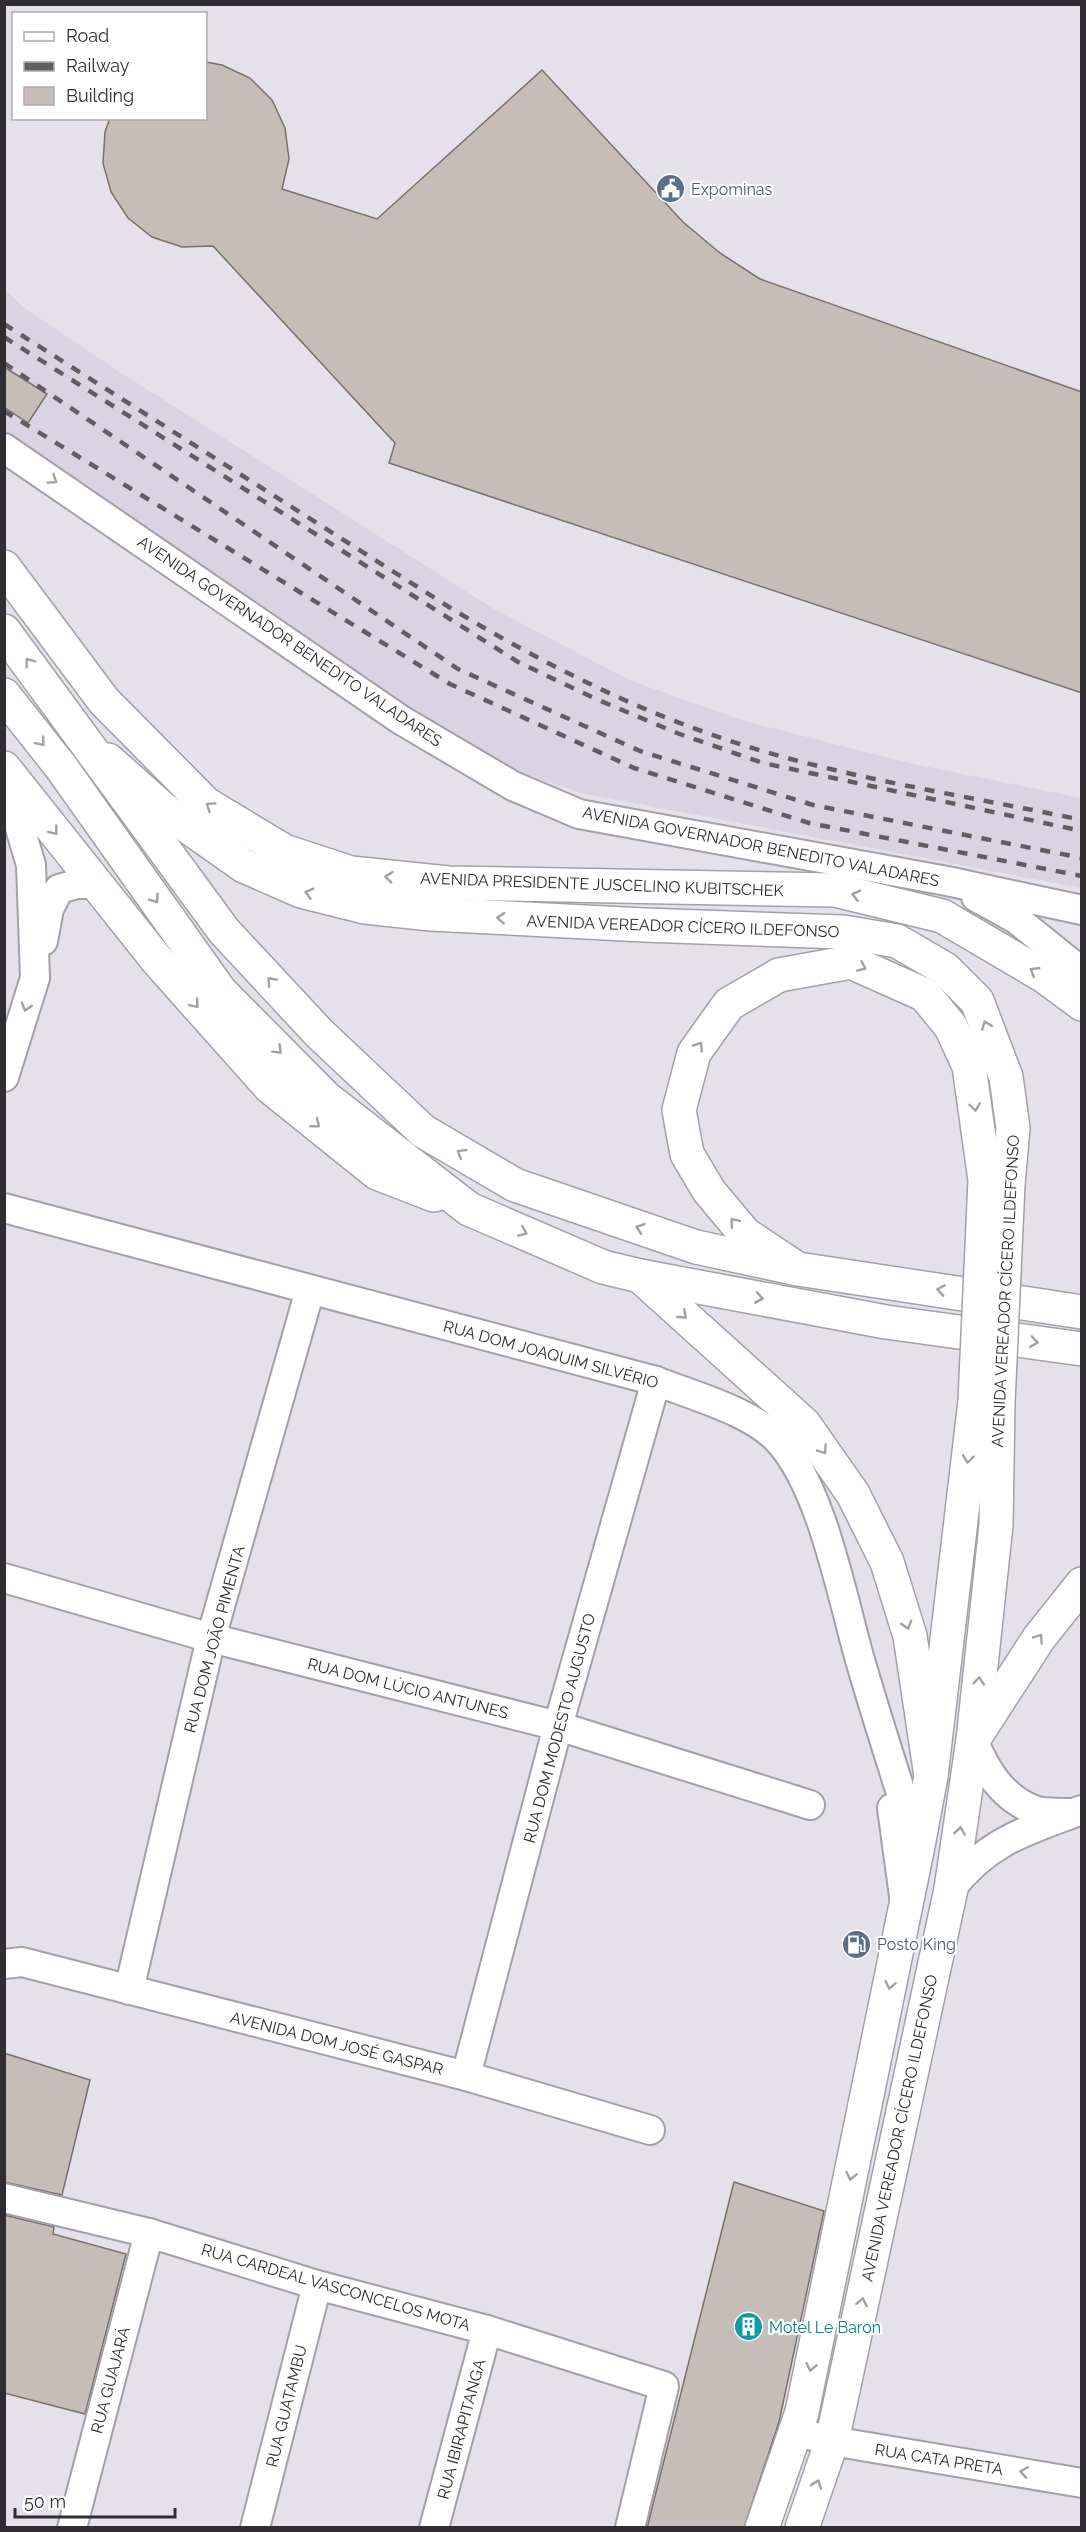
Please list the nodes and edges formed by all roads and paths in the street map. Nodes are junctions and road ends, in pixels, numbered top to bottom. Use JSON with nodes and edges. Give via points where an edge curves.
{"nodes":[{"id":1,"x":4,"y":448,"type":"edge"},
{"id":2,"x":4,"y":567,"type":"edge"},
{"id":3,"x":4,"y":631,"type":"edge"},
{"id":4,"x":4,"y":695,"type":"edge"},
{"id":5,"x":88,"y":743,"type":"junction"},
{"id":6,"x":61,"y":767,"type":"junction"},
{"id":7,"x":4,"y":768,"type":"edge"},
{"id":8,"x":4,"y":795,"type":"edge"},
{"id":9,"x":15,"y":846,"type":"edge"},
{"id":10,"x":947,"y":881,"type":"junction"},
{"id":11,"x":96,"y":884,"type":"junction"},
{"id":12,"x":1082,"y":910,"type":"edge"},
{"id":13,"x":157,"y":960,"type":"junction"},
{"id":14,"x":1082,"y":972,"type":"edge"},
{"id":15,"x":35,"y":978,"type":"junction"},
{"id":16,"x":1082,"y":1004,"type":"edge"},
{"id":17,"x":4,"y":1077,"type":"edge"},
{"id":18,"x":996,"y":1182,"type":"junction"},
{"id":19,"x":4,"y":1208,"type":"edge"},
{"id":20,"x":469,"y":1209,"type":"junction"},
{"id":21,"x":798,"y":1269,"type":"junction"},
{"id":22,"x":639,"y":1276,"type":"junction"},
{"id":23,"x":310,"y":1290,"type":"junction"},
{"id":24,"x":1082,"y":1312,"type":"edge"},
{"id":25,"x":1082,"y":1349,"type":"edge"},
{"id":26,"x":656,"y":1381,"type":"junction"},
{"id":27,"x":987,"y":1402,"type":"junction"},
{"id":28,"x":4,"y":1578,"type":"edge"},
{"id":29,"x":1082,"y":1584,"type":"edge"},
{"id":30,"x":212,"y":1638,"type":"junction"},
{"id":31,"x":558,"y":1726,"type":"junction"},
{"id":32,"x":883,"y":1740,"type":"junction"},
{"id":33,"x":973,"y":1740,"type":"junction"},
{"id":34,"x":931,"y":1776,"type":"junction"},
{"id":35,"x":810,"y":1805,"type":"dead end"},
{"id":36,"x":1077,"y":1811,"type":"edge"},
{"id":37,"x":918,"y":1846,"type":"junction"},
{"id":38,"x":951,"y":1889,"type":"junction"},
{"id":39,"x":906,"y":1907,"type":"junction"},
{"id":40,"x":10,"y":1958,"type":"edge"},
{"id":41,"x":934,"y":1964,"type":"junction"},
{"id":42,"x":129,"y":1990,"type":"junction"},
{"id":43,"x":466,"y":2076,"type":"junction"},
{"id":44,"x":650,"y":2130,"type":"dead end"},
{"id":45,"x":4,"y":2198,"type":"edge"},
{"id":46,"x":149,"y":2233,"type":"junction"},
{"id":47,"x":317,"y":2285,"type":"junction"},
{"id":48,"x":487,"y":2330,"type":"junction"},
{"id":49,"x":797,"y":2432,"type":"junction"},
{"id":50,"x":832,"y":2441,"type":"junction"},
{"id":51,"x":1082,"y":2483,"type":"edge"},
{"id":52,"x":72,"y":2528,"type":"edge"},
{"id":53,"x":255,"y":2528,"type":"edge"},
{"id":54,"x":434,"y":2528,"type":"edge"},
{"id":55,"x":630,"y":2528,"type":"edge"},
{"id":56,"x":762,"y":2528,"type":"edge"},
{"id":57,"x":802,"y":2528,"type":"edge"}],
"edges":[{"from":1,"to":10,"type":"street","name":"AVENIDA GOVERNADOR BENEDITO VALADARES","one_way":true,"via":[[401,720],[513,786],[579,814]]},
{"from":16,"to":2,"type":"main road","name":"AVENIDA PRESIDENTE JUSCELINO KUBITSCHEK","one_way":true,"via":[[1044,976],[942,916],[835,890],[448,883],[351,873],[284,851],[206,804],[104,701]]},
{"from":5,"to":3,"type":"main road","one_way":true},
{"from":4,"to":6,"type":"main road","one_way":true},
{"from":18,"to":5,"type":"main road","name":"AVENIDA VEREADOR CÍCERO ILDEFONSO","one_way":true,"via":[[1013,1128],[1006,1077],[977,1001],[945,969],[897,941],[843,932],[431,915],[365,907],[301,891],[244,866],[163,809]]},
{"from":21,"to":5,"type":"main road","one_way":true,"via":[[696,1247],[515,1185],[423,1131],[319,1033],[224,930]]},
{"from":6,"to":13,"type":"main road","via":[[114,883]]},
{"from":6,"to":20,"type":"main road","one_way":true,"via":[[220,991],[326,1098]]},
{"from":7,"to":11,"type":"main road","one_way":true},
{"from":8,"to":9,"type":"street","via":[[14,808]]},
{"from":9,"to":15,"type":"street","via":[[31,865]]},
{"from":10,"to":12,"type":"street","name":"AVENIDA GOVERNADOR BENEDITO VALADARES"},
{"from":10,"to":14,"type":"street","via":[[1016,919]]},
{"from":11,"to":13,"type":"main road"},
{"from":11,"to":15,"type":"street","via":[[77,884],[59,890],[49,909]]},
{"from":13,"to":20,"type":"main road","one_way":true,"via":[[270,1087],[377,1173]]},
{"from":15,"to":17,"type":"street","one_way":true},
{"from":21,"to":18,"type":"main road","name":"AVENIDA VEREADOR CÍCERO ILDEFONSO","one_way":true,"via":[[745,1234],[709,1191],[687,1154],[679,1110],[694,1053],[729,1004],[779,975],[851,962],[926,995],[951,1027],[969,1066]]},
{"from":18,"to":27,"type":"main road","name":"AVENIDA VEREADOR CÍCERO ILDEFONSO","bridge":true},
{"from":19,"to":23,"type":"street","name":"RUA DOM JOAQUIM SILVÉRIO"},
{"from":20,"to":22,"type":"main road","one_way":true,"via":[[603,1267]]},
{"from":24,"to":21,"type":"main road","one_way":true},
{"from":22,"to":25,"type":"main road","one_way":true,"via":[[886,1322]]},
{"from":22,"to":34,"type":"main road","one_way":true,"via":[[804,1424],[853,1494],[887,1562],[910,1636]]},
{"from":23,"to":26,"type":"street","name":"RUA DOM JOAQUIM SILVÉRIO"},
{"from":23,"to":30,"type":"street","name":"RUA DOM JOÃO PIMENTA"},
{"from":26,"to":31,"type":"street","name":"RUA DOM MODESTO AUGUSTO"},
{"from":26,"to":32,"type":"street","name":"RUA DOM JOAQUIM SILVÉRIO","via":[[742,1416],[777,1439],[804,1475],[820,1517]]},
{"from":33,"to":27,"type":"main road","name":"AVENIDA VEREADOR CÍCERO ILDEFONSO","one_way":true,"via":[[996,1526]]},
{"from":27,"to":34,"type":"main road","name":"AVENIDA VEREADOR CÍCERO ILDEFONSO","one_way":true},
{"from":28,"to":30,"type":"street","name":"RUA DOM LÚCIO ANTUNES"},
{"from":33,"to":29,"type":"main road","one_way":true,"via":[[1039,1638]]},
{"from":30,"to":31,"type":"street","name":"RUA DOM LÚCIO ANTUNES"},
{"from":30,"to":42,"type":"street","name":"RUA DOM JOÃO PIMENTA"},
{"from":31,"to":35,"type":"street","name":"RUA DOM LÚCIO ANTUNES"},
{"from":31,"to":43,"type":"street","name":"RUA DOM MODESTO AUGUSTO"},
{"from":32,"to":37,"type":"street","name":"RUA DOM JOAQUIM SILVÉRIO"},
{"from":32,"to":39,"type":"street","name":"RUA DOM JOAQUIM SILVÉRIO"},
{"from":33,"to":36,"type":"street","via":[[993,1779],[1014,1799],[1036,1811]]},
{"from":38,"to":33,"type":"main road","name":"AVENIDA VEREADOR CÍCERO ILDEFONSO","one_way":true},
{"from":34,"to":37,"type":"main road","name":"AVENIDA VEREADOR CÍCERO ILDEFONSO"},
{"from":36,"to":38,"type":"street","via":[[995,1846],[977,1858]]},
{"from":37,"to":39,"type":"main road","name":"AVENIDA VEREADOR CÍCERO ILDEFONSO"},
{"from":37,"to":41,"type":"main road","via":[[931,1872],[928,1924]]},
{"from":38,"to":41,"type":"main road","name":"AVENIDA VEREADOR CÍCERO ILDEFONSO"},
{"from":39,"to":49,"type":"main road","name":"AVENIDA VEREADOR CÍCERO ILDEFONSO","one_way":true},
{"from":40,"to":42,"type":"street","name":"AVENIDA DOM JOSÉ GASPAR"},
{"from":50,"to":41,"type":"main road","name":"AVENIDA VEREADOR CÍCERO ILDEFONSO","one_way":true},
{"from":42,"to":43,"type":"street","name":"AVENIDA DOM JOSÉ GASPAR"},
{"from":43,"to":44,"type":"street","name":"AVENIDA DOM JOSÉ GASPAR"},
{"from":45,"to":46,"type":"street","name":"RUA CARDEAL VASCONCELOS MOTA"},
{"from":46,"to":47,"type":"street","name":"RUA CARDEAL VASCONCELOS MOTA"},
{"from":46,"to":52,"type":"street","name":"RUA GUAJARÁ"},
{"from":47,"to":48,"type":"street","name":"RUA CARDEAL VASCONCELOS MOTA"},
{"from":47,"to":53,"type":"street","name":"RUA GUATAMBU"},
{"from":48,"to":54,"type":"street","name":"RUA IBIRAPITANGA"},
{"from":48,"to":55,"type":"street","name":"RUA CARDEAL VASCONCELOS MOTA","via":[[664,2386]]},
{"from":49,"to":50,"type":"street","name":"RUA CATA PRETA"},
{"from":49,"to":56,"type":"main road","name":"AVENIDA VEREADOR CÍCERO ILDEFONSO"},
{"from":51,"to":50,"type":"street","name":"RUA CATA PRETA","one_way":true},
{"from":57,"to":50,"type":"main road","name":"AVENIDA VEREADOR CÍCERO ILDEFONSO","one_way":true}]}
